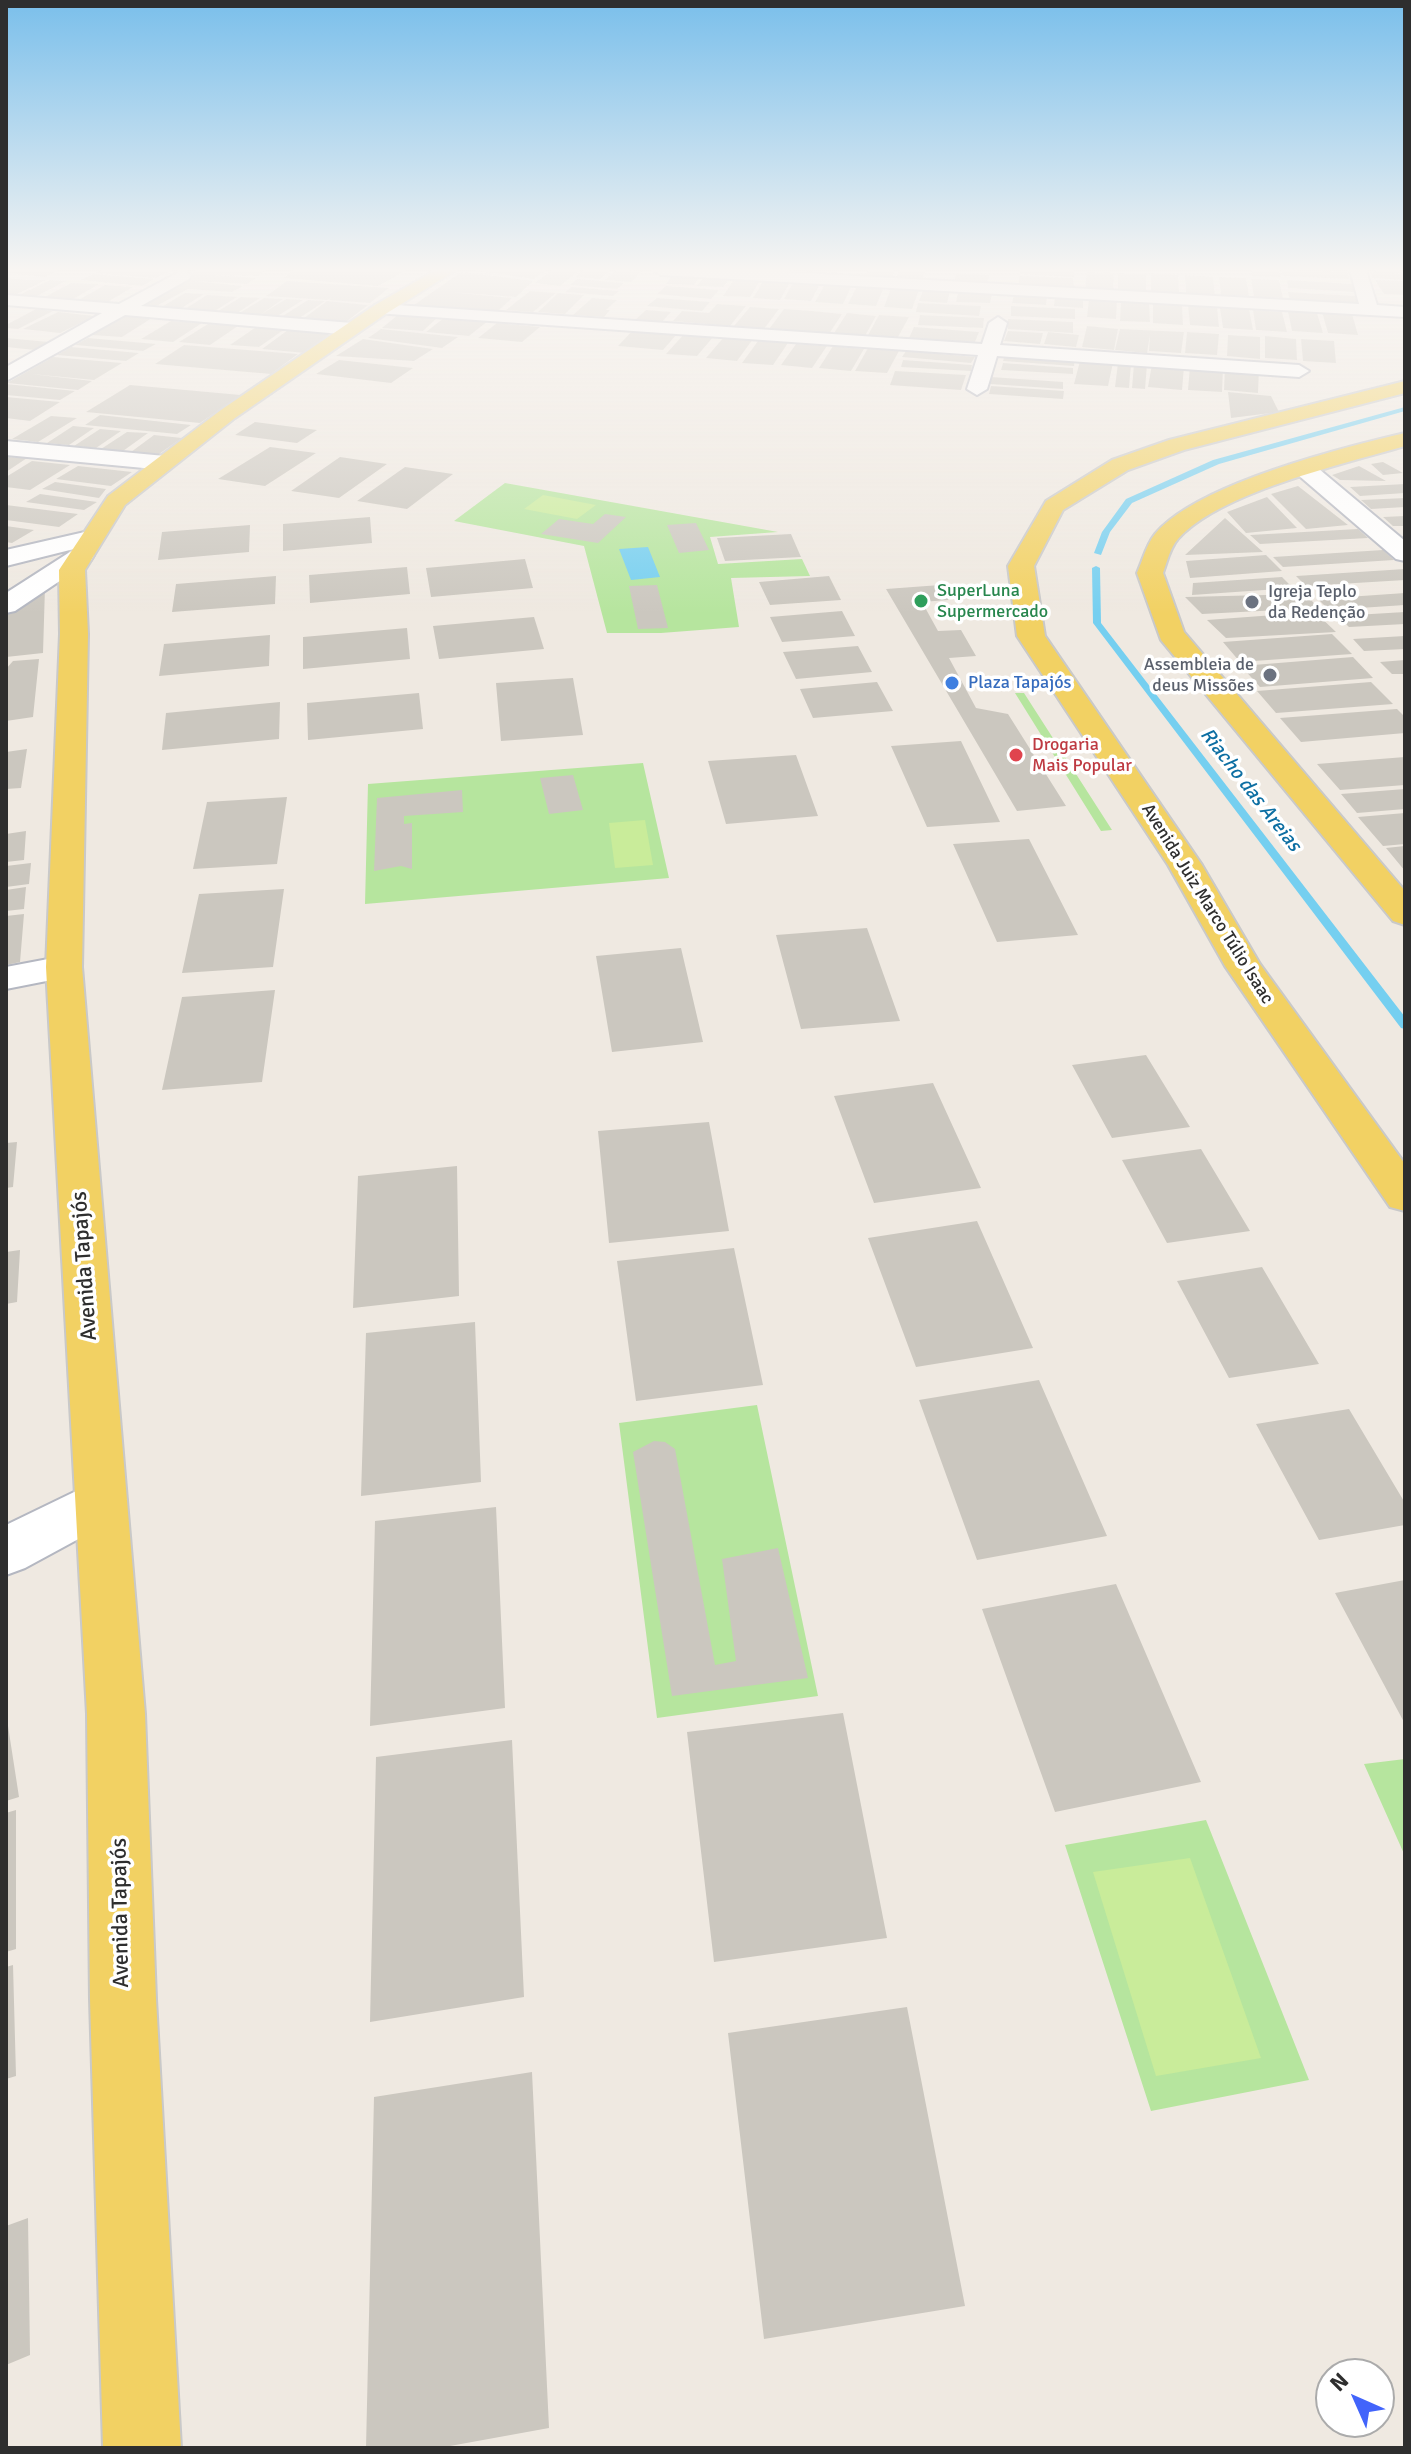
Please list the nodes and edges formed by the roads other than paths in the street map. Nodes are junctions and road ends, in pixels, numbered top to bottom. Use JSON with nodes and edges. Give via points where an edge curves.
{"nodes":[{"id":1,"x":271,"y":385,"type":"edge"},
{"id":2,"x":979,"y":385,"type":"edge"},
{"id":3,"x":1405,"y":387,"type":"edge"},
{"id":4,"x":977,"y":389,"type":"dead end"},
{"id":5,"x":1405,"y":439,"type":"edge"},
{"id":6,"x":6,"y":448,"type":"edge"},
{"id":7,"x":165,"y":463,"type":"junction"},
{"id":8,"x":1305,"y":469,"type":"junction"},
{"id":9,"x":88,"y":546,"type":"junction"},
{"id":10,"x":1405,"y":554,"type":"edge"},
{"id":11,"x":6,"y":558,"type":"edge"},
{"id":12,"x":6,"y":605,"type":"edge"},
{"id":13,"x":1405,"y":914,"type":"edge"},
{"id":14,"x":64,"y":967,"type":"junction"},
{"id":15,"x":6,"y":978,"type":"edge"},
{"id":16,"x":1405,"y":1196,"type":"edge"},
{"id":17,"x":101,"y":1501,"type":"junction"},
{"id":18,"x":6,"y":1551,"type":"edge"},
{"id":19,"x":142,"y":2448,"type":"edge"}],
"edges":[{"from":1,"to":7,"type":"main road","name":"Avenida Tapajós"},
{"from":2,"to":4,"type":"street"},
{"from":3,"to":16,"type":"main road","name":"Avenida Juiz Marco Túlio Isaac","via":[[1177,445],[1120,465],[1054,506],[1021,566],[1031,636],[1185,865],[1243,966]]},
{"from":5,"to":8,"type":"main road"},
{"from":6,"to":7,"type":"street"},
{"from":7,"to":9,"type":"main road","name":"Avenida Tapajós","via":[[116,501]]},
{"from":8,"to":10,"type":"street"},
{"from":8,"to":13,"type":"main road","via":[[1197,511],[1165,537],[1150,573],[1171,634]]},
{"from":9,"to":11,"type":"street"},
{"from":9,"to":12,"type":"street"},
{"from":9,"to":14,"type":"main road","name":"Avenida Tapajós","via":[[72,570]]},
{"from":14,"to":15,"type":"street"},
{"from":14,"to":17,"type":"main road","name":"Avenida Tapajós"},
{"from":17,"to":18,"type":"street"},
{"from":17,"to":19,"type":"main road","name":"Avenida Tapajós","via":[[116,1714]]}]}
